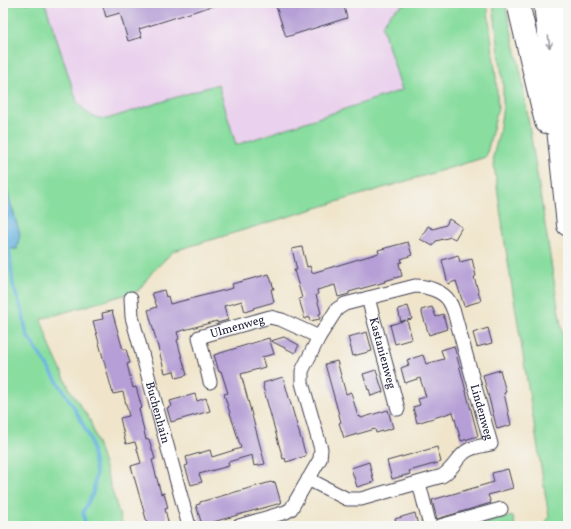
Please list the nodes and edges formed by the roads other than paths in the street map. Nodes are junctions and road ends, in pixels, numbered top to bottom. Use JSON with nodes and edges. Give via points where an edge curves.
{"nodes":[{"id":1,"x":518,"y":3,"type":"edge"},
{"id":2,"x":545,"y":3,"type":"edge"},
{"id":3,"x":561,"y":3,"type":"edge"},
{"id":4,"x":568,"y":68,"type":"edge"},
{"id":5,"x":564,"y":191,"type":"junction"},
{"id":6,"x":568,"y":225,"type":"edge"},
{"id":7,"x":131,"y":298,"type":"dead end"},
{"id":8,"x":368,"y":298,"type":"junction"},
{"id":9,"x":319,"y":337,"type":"junction"},
{"id":10,"x":210,"y":382,"type":"dead end"},
{"id":11,"x":398,"y":409,"type":"dead end"},
{"id":12,"x":308,"y":479,"type":"junction"},
{"id":13,"x":419,"y":483,"type":"junction"},
{"id":14,"x":501,"y":509,"type":"dead end"},
{"id":15,"x":189,"y":526,"type":"edge"},
{"id":16,"x":239,"y":526,"type":"edge"},
{"id":17,"x":430,"y":526,"type":"edge"},
{"id":18,"x":440,"y":526,"type":"edge"}],
"edges":[{"from":1,"to":5,"type":"highway"},
{"from":2,"to":5,"type":"highway","one_way":true},
{"from":3,"to":4,"type":"highway"},
{"from":5,"to":6,"type":"highway"},
{"from":7,"to":15,"type":"street","name":"Buchenhain","via":[[132,317]]},
{"from":8,"to":9,"type":"street","via":[[345,304],[337,309]]},
{"from":8,"to":11,"type":"street","name":"Kastanienweg"},
{"from":8,"to":13,"type":"street","name":"Lindenweg","via":[[422,286],[435,290],[448,299],[454,312],[491,444],[469,450],[450,471]]},
{"from":9,"to":10,"type":"street","name":"Ulmenweg","via":[[270,317],[199,337]]},
{"from":9,"to":12,"type":"street","via":[[302,371],[302,382],[321,449],[320,458]]},
{"from":12,"to":13,"type":"street","name":"Lindenweg","via":[[347,499],[361,499]]},
{"from":12,"to":16,"type":"street","via":[[291,509]]},
{"from":13,"to":17,"type":"street"},
{"from":14,"to":18,"type":"street"}]}
